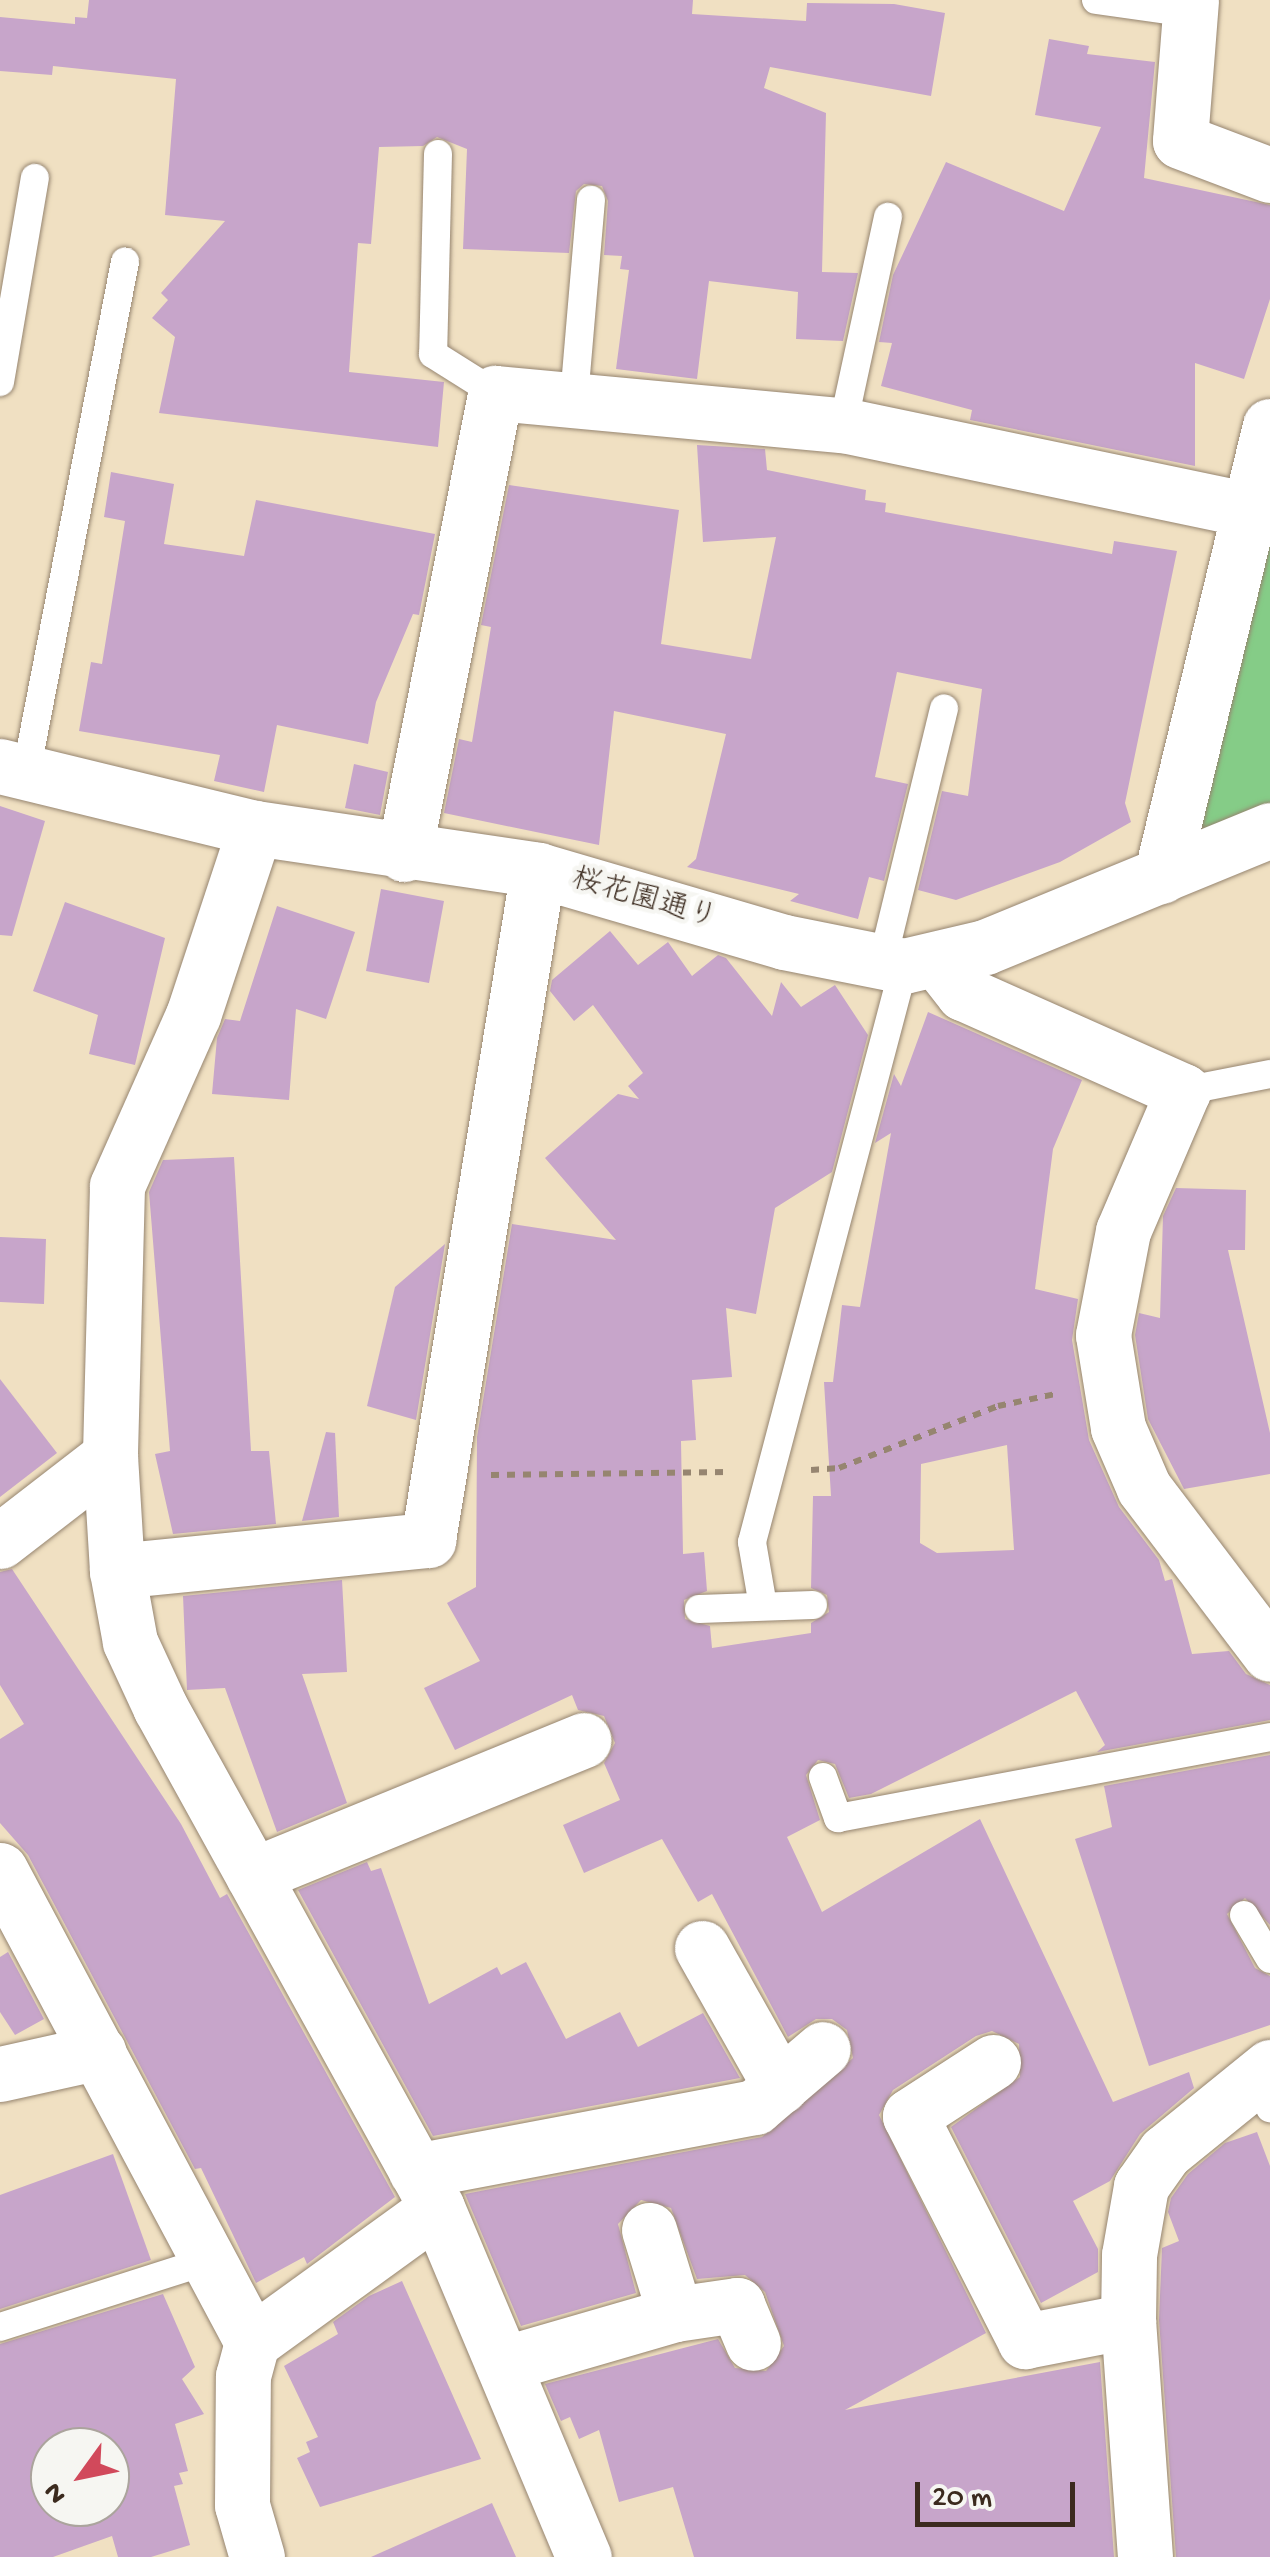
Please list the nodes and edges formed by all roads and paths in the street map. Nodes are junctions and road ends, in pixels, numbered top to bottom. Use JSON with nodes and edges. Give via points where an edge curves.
{"nodes":[{"id":1,"x":1096,"y":0,"type":"edge"},
{"id":2,"x":1190,"y":6,"type":"edge"},
{"id":3,"x":438,"y":154,"type":"dead end"},
{"id":4,"x":1270,"y":175,"type":"edge"},
{"id":5,"x":35,"y":178,"type":"dead end"},
{"id":6,"x":591,"y":200,"type":"dead end"},
{"id":7,"x":888,"y":217,"type":"dead end"},
{"id":8,"x":125,"y":262,"type":"dead end"},
{"id":9,"x":0,"y":382,"type":"edge"},
{"id":10,"x":495,"y":392,"type":"junction"},
{"id":11,"x":574,"y":398,"type":"junction"},
{"id":12,"x":843,"y":425,"type":"junction"},
{"id":13,"x":1270,"y":426,"type":"edge"},
{"id":14,"x":1246,"y":509,"type":"junction"},
{"id":15,"x":944,"y":708,"type":"dead end"},
{"id":16,"x":13,"y":770,"type":"edge"},
{"id":17,"x":256,"y":828,"type":"junction"},
{"id":18,"x":1270,"y":830,"type":"edge"},
{"id":19,"x":404,"y":854,"type":"junction"},
{"id":20,"x":538,"y":870,"type":"junction"},
{"id":21,"x":1161,"y":876,"type":"junction"},
{"id":22,"x":908,"y":963,"type":"junction"},
{"id":23,"x":1270,"y":1074,"type":"edge"},
{"id":24,"x":1183,"y":1091,"type":"junction"},
{"id":25,"x":110,"y":1456,"type":"junction"},
{"id":26,"x":0,"y":1541,"type":"edge"},
{"id":27,"x":117,"y":1571,"type":"junction"},
{"id":28,"x":813,"y":1605,"type":"dead end"},
{"id":29,"x":763,"y":1606,"type":"junction"},
{"id":30,"x":699,"y":1609,"type":"dead end"},
{"id":31,"x":1270,"y":1654,"type":"edge"},
{"id":32,"x":1270,"y":1737,"type":"edge"},
{"id":33,"x":584,"y":1740,"type":"dead end"},
{"id":34,"x":823,"y":1777,"type":"dead end"},
{"id":35,"x":0,"y":1870,"type":"edge"},
{"id":36,"x":253,"y":1874,"type":"junction"},
{"id":37,"x":1244,"y":1914,"type":"dead end"},
{"id":38,"x":702,"y":1948,"type":"dead end"},
{"id":39,"x":1270,"y":1959,"type":"edge"},
{"id":40,"x":823,"y":2049,"type":"dead end"},
{"id":41,"x":99,"y":2052,"type":"junction"},
{"id":42,"x":993,"y":2062,"type":"dead end"},
{"id":43,"x":0,"y":2074,"type":"edge"},
{"id":44,"x":1266,"y":2084,"type":"edge"},
{"id":45,"x":780,"y":2086,"type":"junction"},
{"id":46,"x":427,"y":2189,"type":"junction"},
{"id":47,"x":650,"y":2230,"type":"dead end"},
{"id":48,"x":210,"y":2260,"type":"junction"},
{"id":49,"x":675,"y":2314,"type":"junction"},
{"id":50,"x":1128,"y":2322,"type":"junction"},
{"id":51,"x":0,"y":2326,"type":"edge"},
{"id":52,"x":252,"y":2342,"type":"junction"},
{"id":53,"x":753,"y":2343,"type":"dead end"},
{"id":54,"x":503,"y":2364,"type":"junction"},
{"id":55,"x":246,"y":2554,"type":"edge"},
{"id":56,"x":584,"y":2557,"type":"edge"},
{"id":57,"x":1145,"y":2557,"type":"edge"}],
"edges":[{"from":1,"to":2,"type":"lane"},
{"from":2,"to":4,"type":"street","via":[[1180,141]]},
{"from":3,"to":10,"type":"lane","via":[[433,354]]},
{"from":5,"to":9,"type":"lane"},
{"from":6,"to":11,"type":"lane"},
{"from":7,"to":12,"type":"lane"},
{"from":8,"to":16,"type":"lane"},
{"from":10,"to":11,"type":"street"},
{"from":10,"to":19,"type":"street"},
{"from":11,"to":12,"type":"street"},
{"from":12,"to":14,"type":"street"},
{"from":13,"to":14,"type":"street"},
{"from":14,"to":21,"type":"street"},
{"from":15,"to":22,"type":"lane"},
{"from":16,"to":17,"type":"street","name":"桜花園通り"},
{"from":17,"to":19,"type":"street","name":"桜花園通り"},
{"from":17,"to":25,"type":"street","via":[[192,1015],[117,1186]]},
{"from":18,"to":21,"type":"street"},
{"from":19,"to":20,"type":"street","name":"桜花園通り"},
{"from":20,"to":22,"type":"street","name":"桜花園通り","via":[[784,942]]},
{"from":20,"to":27,"type":"street","via":[[428,1540]]},
{"from":21,"to":22,"type":"street"},
{"from":22,"to":24,"type":"street"},
{"from":22,"to":29,"type":"lane","via":[[752,1542]]},
{"from":23,"to":24,"type":"lane"},
{"from":24,"to":31,"type":"street","via":[[1123,1230],[1103,1335],[1118,1428],[1144,1488]]},
{"from":25,"to":26,"type":"street"},
{"from":25,"to":27,"type":"street"},
{"from":27,"to":36,"type":"street","via":[[138,1658]]},
{"from":28,"to":29,"type":"lane"},
{"from":29,"to":30,"type":"lane"},
{"from":32,"to":34,"type":"lane","via":[[838,1818]]},
{"from":33,"to":36,"type":"street"},
{"from":35,"to":41,"type":"street"},
{"from":36,"to":46,"type":"street"},
{"from":37,"to":39,"type":"lane"},
{"from":38,"to":45,"type":"street"},
{"from":40,"to":45,"type":"street"},
{"from":41,"to":43,"type":"street"},
{"from":41,"to":48,"type":"street"},
{"from":42,"to":50,"type":"street","via":[[910,2116],[1016,2323],[1025,2340]]},
{"from":44,"to":50,"type":"street","via":[[1165,2152],[1142,2186]]},
{"from":45,"to":46,"type":"street","via":[[755,2107]]},
{"from":46,"to":52,"type":"street"},
{"from":46,"to":54,"type":"street"},
{"from":47,"to":49,"type":"street"},
{"from":48,"to":51,"type":"lane"},
{"from":48,"to":52,"type":"street"},
{"from":49,"to":53,"type":"street","via":[[737,2304]]},
{"from":49,"to":54,"type":"street"},
{"from":50,"to":57,"type":"street"},
{"from":52,"to":55,"type":"street","via":[[243,2376]]},
{"from":54,"to":56,"type":"street"}]}
